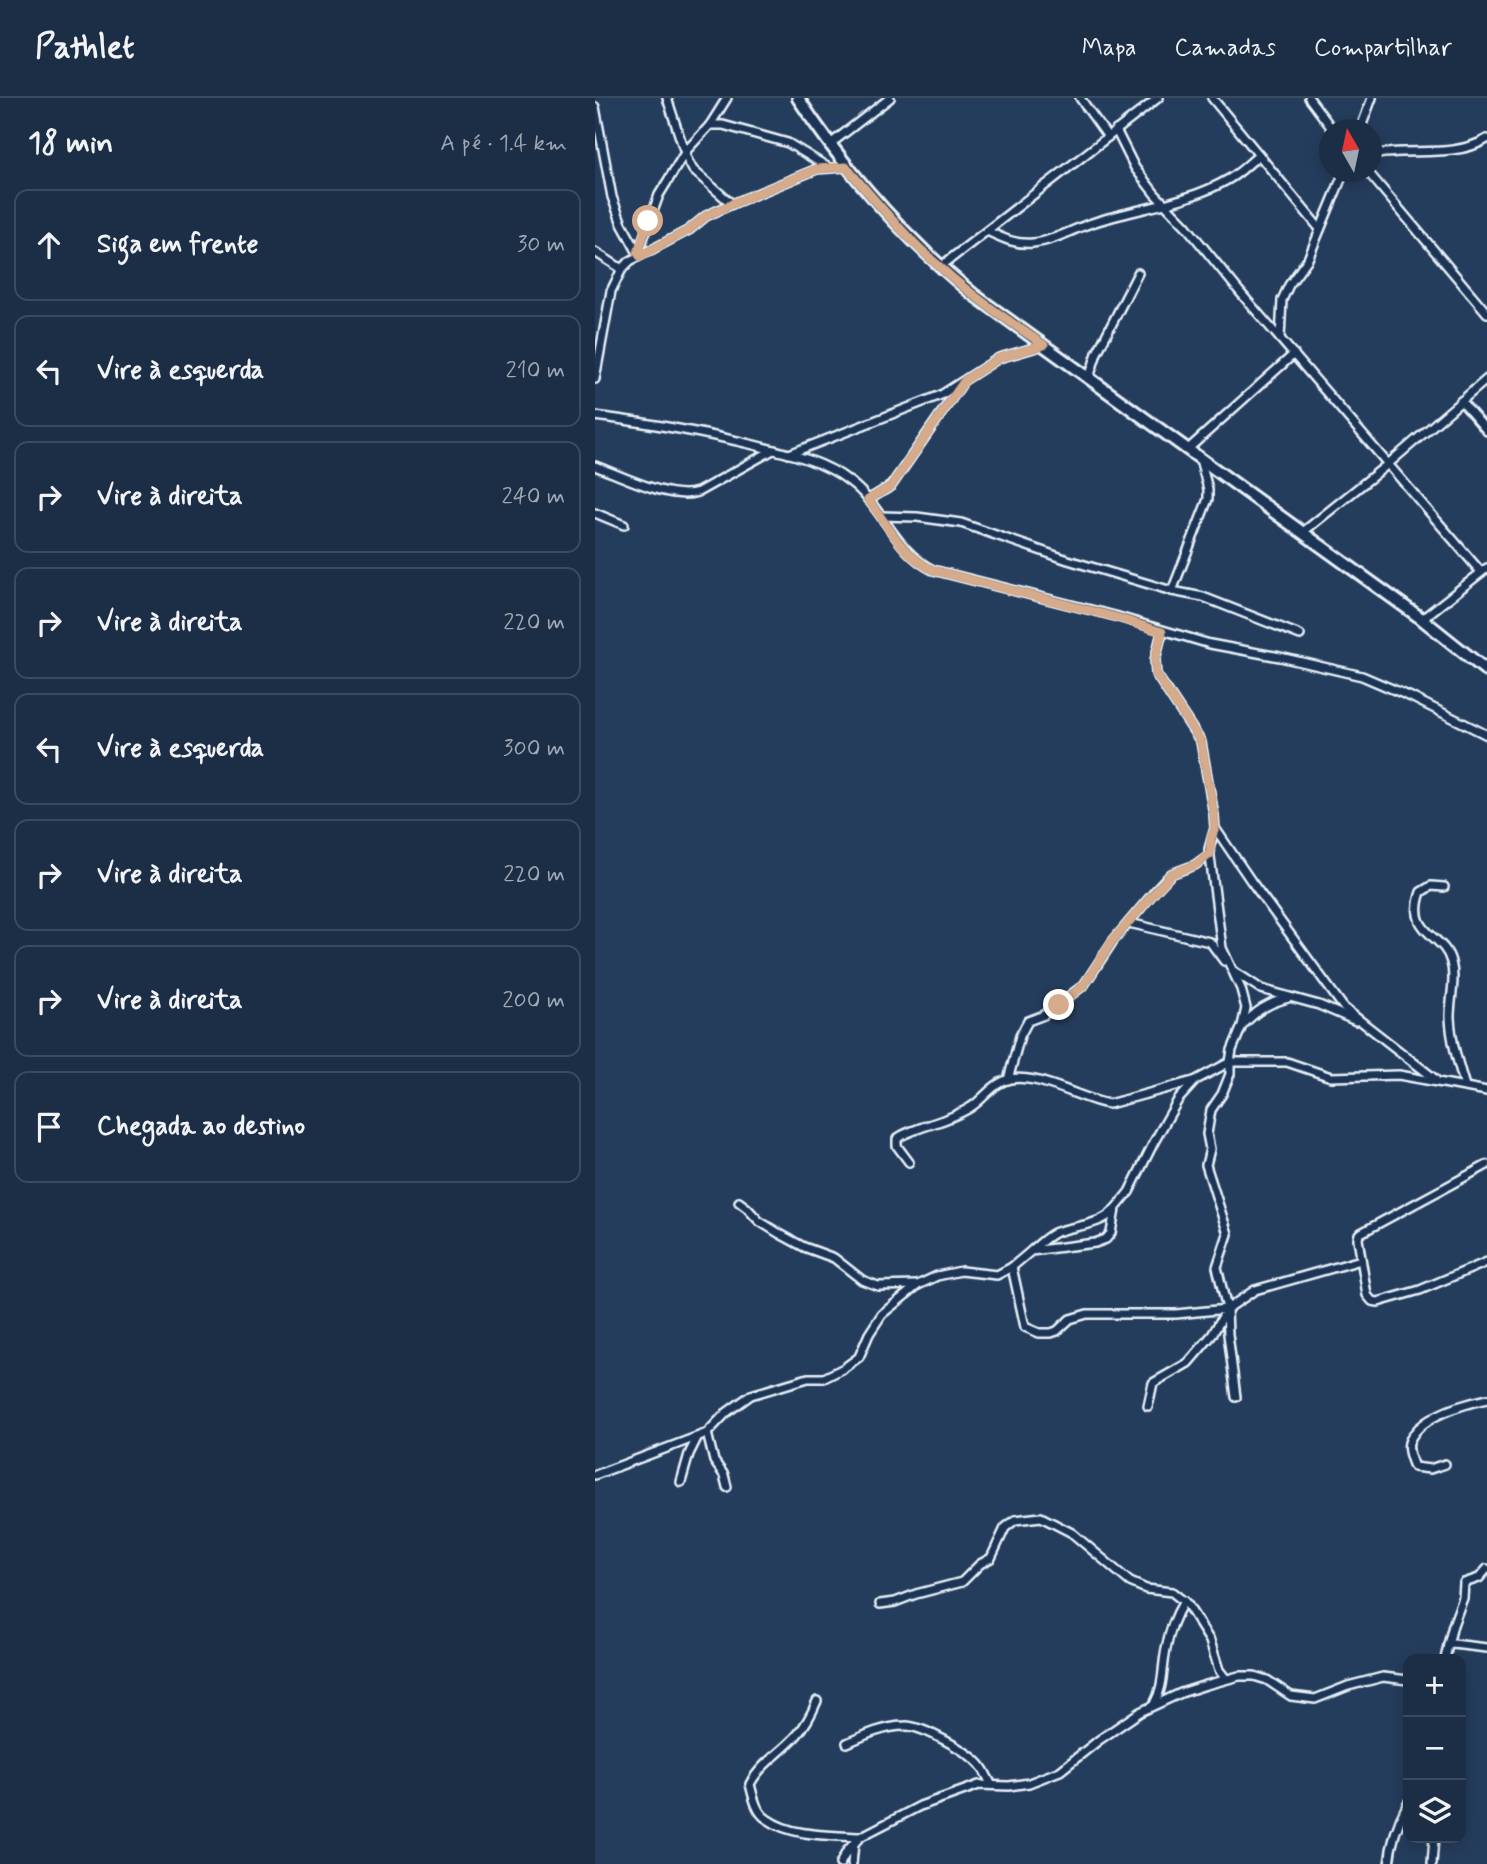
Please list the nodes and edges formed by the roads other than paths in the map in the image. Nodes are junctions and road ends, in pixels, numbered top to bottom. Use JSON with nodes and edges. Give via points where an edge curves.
{"nodes":[{"id":1,"x":667,"y":98,"type":"edge"},
{"id":2,"x":727,"y":98,"type":"edge"},
{"id":3,"x":798,"y":98,"type":"edge"},
{"id":4,"x":890,"y":98,"type":"edge"},
{"id":5,"x":1080,"y":98,"type":"edge"},
{"id":6,"x":1158,"y":98,"type":"edge"},
{"id":7,"x":1212,"y":98,"type":"edge"},
{"id":8,"x":1309,"y":98,"type":"edge"},
{"id":9,"x":1372,"y":98,"type":"edge"},
{"id":10,"x":595,"y":107,"type":"edge"},
{"id":11,"x":1325,"y":119,"type":"edge"},
{"id":12,"x":1364,"y":119,"type":"edge"},
{"id":13,"x":710,"y":125,"type":"junction"},
{"id":14,"x":1116,"y":130,"type":"junction"},
{"id":15,"x":1108,"y":137,"type":"junction"},
{"id":16,"x":1487,"y":139,"type":"edge"},
{"id":17,"x":829,"y":145,"type":"junction"},
{"id":18,"x":686,"y":151,"type":"junction"},
{"id":19,"x":1382,"y":154,"type":"edge"},
{"id":20,"x":1259,"y":155,"type":"junction"},
{"id":21,"x":846,"y":167,"type":"junction"},
{"id":22,"x":829,"y":168,"type":"junction"},
{"id":23,"x":1340,"y":182,"type":"edge"},
{"id":24,"x":1376,"y":182,"type":"edge"},
{"id":25,"x":732,"y":204,"type":"junction"},
{"id":26,"x":1165,"y":205,"type":"junction"},
{"id":27,"x":1320,"y":229,"type":"junction"},
{"id":28,"x":987,"y":231,"type":"junction"},
{"id":29,"x":595,"y":252,"type":"edge"},
{"id":30,"x":639,"y":254,"type":"junction"},
{"id":31,"x":940,"y":267,"type":"junction"},
{"id":32,"x":622,"y":269,"type":"junction"},
{"id":33,"x":1138,"y":274,"type":"dead end"},
{"id":34,"x":1487,"y":313,"type":"edge"},
{"id":35,"x":595,"y":329,"type":"edge"},
{"id":36,"x":604,"y":333,"type":"junction"},
{"id":37,"x":1280,"y":338,"type":"junction"},
{"id":38,"x":1044,"y":345,"type":"junction"},
{"id":39,"x":1294,"y":354,"type":"junction"},
{"id":40,"x":1089,"y":378,"type":"junction"},
{"id":41,"x":595,"y":379,"type":"edge"},
{"id":42,"x":1487,"y":379,"type":"edge"},
{"id":43,"x":965,"y":380,"type":"junction"},
{"id":44,"x":1461,"y":401,"type":"junction"},
{"id":45,"x":595,"y":416,"type":"edge"},
{"id":46,"x":1487,"y":431,"type":"edge"},
{"id":47,"x":773,"y":450,"type":"junction"},
{"id":48,"x":1188,"y":450,"type":"junction"},
{"id":49,"x":788,"y":454,"type":"junction"},
{"id":50,"x":1199,"y":458,"type":"junction"},
{"id":51,"x":1388,"y":464,"type":"junction"},
{"id":52,"x":595,"y":466,"type":"edge"},
{"id":53,"x":868,"y":500,"type":"junction"},
{"id":54,"x":595,"y":513,"type":"edge"},
{"id":55,"x":881,"y":516,"type":"junction"},
{"id":56,"x":624,"y":525,"type":"dead end"},
{"id":57,"x":1303,"y":532,"type":"junction"},
{"id":58,"x":1484,"y":570,"type":"edge"},
{"id":59,"x":1172,"y":591,"type":"junction"},
{"id":60,"x":1422,"y":619,"type":"junction"},
{"id":61,"x":1162,"y":632,"type":"junction"},
{"id":62,"x":1300,"y":635,"type":"dead end"},
{"id":63,"x":1487,"y":671,"type":"edge"},
{"id":64,"x":1487,"y":735,"type":"edge"},
{"id":65,"x":1215,"y":828,"type":"junction"},
{"id":66,"x":1210,"y":854,"type":"junction"},
{"id":67,"x":1444,"y":887,"type":"dead end"},
{"id":68,"x":1129,"y":923,"type":"junction"},
{"id":69,"x":1229,"y":968,"type":"junction"},
{"id":70,"x":1290,"y":998,"type":"junction"},
{"id":71,"x":1363,"y":1024,"type":"junction"},
{"id":72,"x":1242,"y":1026,"type":"junction"},
{"id":73,"x":1230,"y":1062,"type":"junction"},
{"id":74,"x":1008,"y":1080,"type":"junction"},
{"id":75,"x":1196,"y":1080,"type":"junction"},
{"id":76,"x":1439,"y":1082,"type":"junction"},
{"id":77,"x":1465,"y":1086,"type":"junction"},
{"id":78,"x":1487,"y":1091,"type":"edge"},
{"id":79,"x":909,"y":1162,"type":"dead end"},
{"id":80,"x":1487,"y":1164,"type":"edge"},
{"id":81,"x":739,"y":1202,"type":"dead end"},
{"id":82,"x":1115,"y":1209,"type":"junction"},
{"id":83,"x":1031,"y":1251,"type":"junction"},
{"id":84,"x":1361,"y":1260,"type":"junction"},
{"id":85,"x":1487,"y":1262,"type":"edge"},
{"id":86,"x":1012,"y":1267,"type":"junction"},
{"id":87,"x":918,"y":1285,"type":"junction"},
{"id":88,"x":1227,"y":1309,"type":"junction"},
{"id":89,"x":1236,"y":1397,"type":"dead end"},
{"id":90,"x":1487,"y":1399,"type":"edge"},
{"id":91,"x":1148,"y":1406,"type":"dead end"},
{"id":92,"x":707,"y":1433,"type":"junction"},
{"id":93,"x":697,"y":1437,"type":"junction"},
{"id":94,"x":1445,"y":1464,"type":"dead end"},
{"id":95,"x":595,"y":1475,"type":"edge"},
{"id":96,"x":681,"y":1482,"type":"dead end"},
{"id":97,"x":727,"y":1488,"type":"dead end"},
{"id":98,"x":1487,"y":1569,"type":"edge"},
{"id":99,"x":1184,"y":1601,"type":"junction"},
{"id":100,"x":880,"y":1604,"type":"dead end"},
{"id":101,"x":1448,"y":1645,"type":"junction"},
{"id":102,"x":1487,"y":1648,"type":"edge"},
{"id":103,"x":1445,"y":1654,"type":"edge"},
{"id":104,"x":1226,"y":1679,"type":"junction"},
{"id":105,"x":1403,"y":1679,"type":"edge"},
{"id":106,"x":817,"y":1701,"type":"dead end"},
{"id":107,"x":1154,"y":1705,"type":"junction"},
{"id":108,"x":847,"y":1743,"type":"dead end"},
{"id":109,"x":992,"y":1785,"type":"junction"},
{"id":110,"x":1403,"y":1813,"type":"edge"},
{"id":111,"x":857,"y":1840,"type":"junction"},
{"id":112,"x":1434,"y":1843,"type":"edge"},
{"id":113,"x":840,"y":1864,"type":"edge"},
{"id":114,"x":852,"y":1864,"type":"edge"},
{"id":115,"x":1389,"y":1864,"type":"edge"},
{"id":116,"x":1432,"y":1864,"type":"edge"}],
"edges":[{"from":1,"to":18,"type":"street"},
{"from":2,"to":13,"type":"street"},
{"from":3,"to":17,"type":"main road"},
{"from":4,"to":17,"type":"street"},
{"from":5,"to":15,"type":"street"},
{"from":6,"to":14,"type":"street"},
{"from":7,"to":20,"type":"street"},
{"from":8,"to":11,"type":"street"},
{"from":9,"to":12,"type":"street"},
{"from":10,"to":30,"type":"street","via":[[612,197]]},
{"from":13,"to":18,"type":"street"},
{"from":13,"to":22,"type":"street","via":[[788,143]]},
{"from":14,"to":15,"type":"street"},
{"from":14,"to":26,"type":"street","via":[[1135,168]]},
{"from":15,"to":28,"type":"street"},
{"from":16,"to":19,"type":"street","via":[[1473,147]]},
{"from":17,"to":21,"type":"main road"},
{"from":18,"to":25,"type":"street","via":[[694,170]]},
{"from":18,"to":30,"type":"street","via":[[659,195]]},
{"from":20,"to":26,"type":"street","via":[[1230,179]]},
{"from":20,"to":27,"type":"street"},
{"from":21,"to":22,"type":"street"},
{"from":21,"to":31,"type":"main road"},
{"from":22,"to":25,"type":"street","via":[[803,173]]},
{"from":23,"to":27,"type":"street"},
{"from":24,"to":34,"type":"street"},
{"from":25,"to":30,"type":"street"},
{"from":26,"to":28,"type":"street","via":[[1033,243],[1015,243]]},
{"from":26,"to":37,"type":"street"},
{"from":27,"to":37,"type":"street","via":[[1308,259],[1282,300]]},
{"from":28,"to":31,"type":"street"},
{"from":29,"to":32,"type":"street"},
{"from":30,"to":32,"type":"street"},
{"from":31,"to":38,"type":"main road"},
{"from":32,"to":36,"type":"street","via":[[611,291]]},
{"from":33,"to":40,"type":"street"},
{"from":35,"to":36,"type":"street"},
{"from":36,"to":41,"type":"street"},
{"from":37,"to":39,"type":"street"},
{"from":38,"to":40,"type":"main road"},
{"from":38,"to":43,"type":"street","via":[[999,358]]},
{"from":39,"to":48,"type":"street"},
{"from":39,"to":51,"type":"street"},
{"from":40,"to":48,"type":"main road"},
{"from":42,"to":44,"type":"street"},
{"from":43,"to":49,"type":"street","via":[[941,395]]},
{"from":43,"to":53,"type":"street","via":[[891,486]]},
{"from":44,"to":46,"type":"street"},
{"from":44,"to":51,"type":"street"},
{"from":45,"to":47,"type":"street","via":[[663,425]]},
{"from":47,"to":49,"type":"street"},
{"from":47,"to":52,"type":"street","via":[[688,496]]},
{"from":48,"to":50,"type":"main road"},
{"from":49,"to":53,"type":"street","via":[[824,466],[850,481]]},
{"from":50,"to":57,"type":"main road"},
{"from":50,"to":59,"type":"street","via":[[1208,499]]},
{"from":51,"to":57,"type":"street"},
{"from":51,"to":58,"type":"street"},
{"from":53,"to":55,"type":"street"},
{"from":54,"to":56,"type":"street"},
{"from":55,"to":59,"type":"street","via":[[961,523]]},
{"from":55,"to":61,"type":"street","via":[[904,549],[933,570]]},
{"from":57,"to":60,"type":"main road"},
{"from":58,"to":60,"type":"street"},
{"from":59,"to":62,"type":"street","via":[[1203,597]]},
{"from":60,"to":63,"type":"main road"},
{"from":61,"to":64,"type":"street","via":[[1362,676]]},
{"from":61,"to":65,"type":"street","via":[[1156,674],[1201,742]]},
{"from":65,"to":66,"type":"street"},
{"from":65,"to":71,"type":"street","via":[[1344,1007]]},
{"from":66,"to":68,"type":"street","via":[[1171,874]]},
{"from":66,"to":69,"type":"street","via":[[1220,939]]},
{"from":67,"to":77,"type":"street","via":[[1431,886],[1421,892],[1417,904],[1426,933],[1448,952],[1452,962],[1451,1029]]},
{"from":68,"to":69,"type":"street","via":[[1210,942]]},
{"from":68,"to":74,"type":"street","via":[[1084,985],[1028,1021]]},
{"from":69,"to":70,"type":"street","via":[[1261,989]]},
{"from":69,"to":72,"type":"street","via":[[1241,989]]},
{"from":70,"to":71,"type":"street"},
{"from":70,"to":72,"type":"street","via":[[1256,1011]]},
{"from":71,"to":76,"type":"street"},
{"from":72,"to":73,"type":"street"},
{"from":73,"to":75,"type":"street"},
{"from":73,"to":76,"type":"street","via":[[1287,1062],[1331,1077],[1399,1075]]},
{"from":73,"to":88,"type":"street","via":[[1230,1074],[1211,1110],[1206,1165],[1228,1234],[1217,1267]]},
{"from":74,"to":75,"type":"street","via":[[1054,1085],[1109,1104]]},
{"from":74,"to":79,"type":"street","via":[[970,1108],[902,1134],[897,1146]]},
{"from":75,"to":82,"type":"street","via":[[1175,1104],[1129,1192]]},
{"from":76,"to":77,"type":"street"},
{"from":77,"to":78,"type":"street"},
{"from":80,"to":84,"type":"street","via":[[1359,1234]]},
{"from":81,"to":87,"type":"street","via":[[759,1221],[834,1258],[862,1280],[878,1286]]},
{"from":82,"to":83,"type":"street","via":[[1106,1218],[1054,1233]]},
{"from":82,"to":83,"type":"street","via":[[1106,1239]]},
{"from":83,"to":86,"type":"street"},
{"from":84,"to":85,"type":"street","via":[[1367,1295],[1378,1303]]},
{"from":84,"to":88,"type":"street","via":[[1255,1290]]},
{"from":86,"to":87,"type":"street","via":[[996,1275],[961,1271]]},
{"from":86,"to":88,"type":"street","via":[[1022,1320],[1029,1330],[1039,1333],[1057,1331],[1070,1319],[1087,1314]]},
{"from":87,"to":92,"type":"street","via":[[881,1314],[859,1357],[844,1368],[824,1378],[808,1378],[751,1395]]},
{"from":88,"to":89,"type":"street"},
{"from":88,"to":91,"type":"street","via":[[1188,1363],[1153,1382]]},
{"from":90,"to":94,"type":"street","via":[[1445,1410],[1416,1431],[1409,1442],[1413,1467],[1430,1469]]},
{"from":92,"to":93,"type":"street"},
{"from":92,"to":97,"type":"street","via":[[713,1461]]},
{"from":93,"to":95,"type":"street"},
{"from":93,"to":96,"type":"street"},
{"from":98,"to":101,"type":"street","via":[[1479,1578],[1464,1583]]},
{"from":99,"to":100,"type":"street","via":[[1172,1592],[1130,1582],[1072,1533],[1041,1517],[1028,1517],[1006,1528],[991,1558],[962,1581]]},
{"from":99,"to":104,"type":"street","via":[[1210,1641]]},
{"from":99,"to":107,"type":"street","via":[[1171,1628],[1164,1676]]},
{"from":101,"to":102,"type":"street"},
{"from":101,"to":103,"type":"street"},
{"from":104,"to":105,"type":"street","via":[[1254,1676],[1291,1696],[1315,1699],[1383,1677]]},
{"from":104,"to":107,"type":"street"},
{"from":106,"to":111,"type":"street","via":[[797,1735],[757,1771],[750,1784],[754,1801],[765,1818],[790,1829]]},
{"from":107,"to":109,"type":"street","via":[[1060,1771],[1029,1783]]},
{"from":108,"to":109,"type":"street","via":[[884,1729],[919,1728],[981,1765]]},
{"from":109,"to":111,"type":"street","via":[[979,1785],[920,1806]]},
{"from":110,"to":115,"type":"street"},
{"from":111,"to":113,"type":"street"},
{"from":111,"to":114,"type":"street"},
{"from":112,"to":116,"type":"street"}]}
